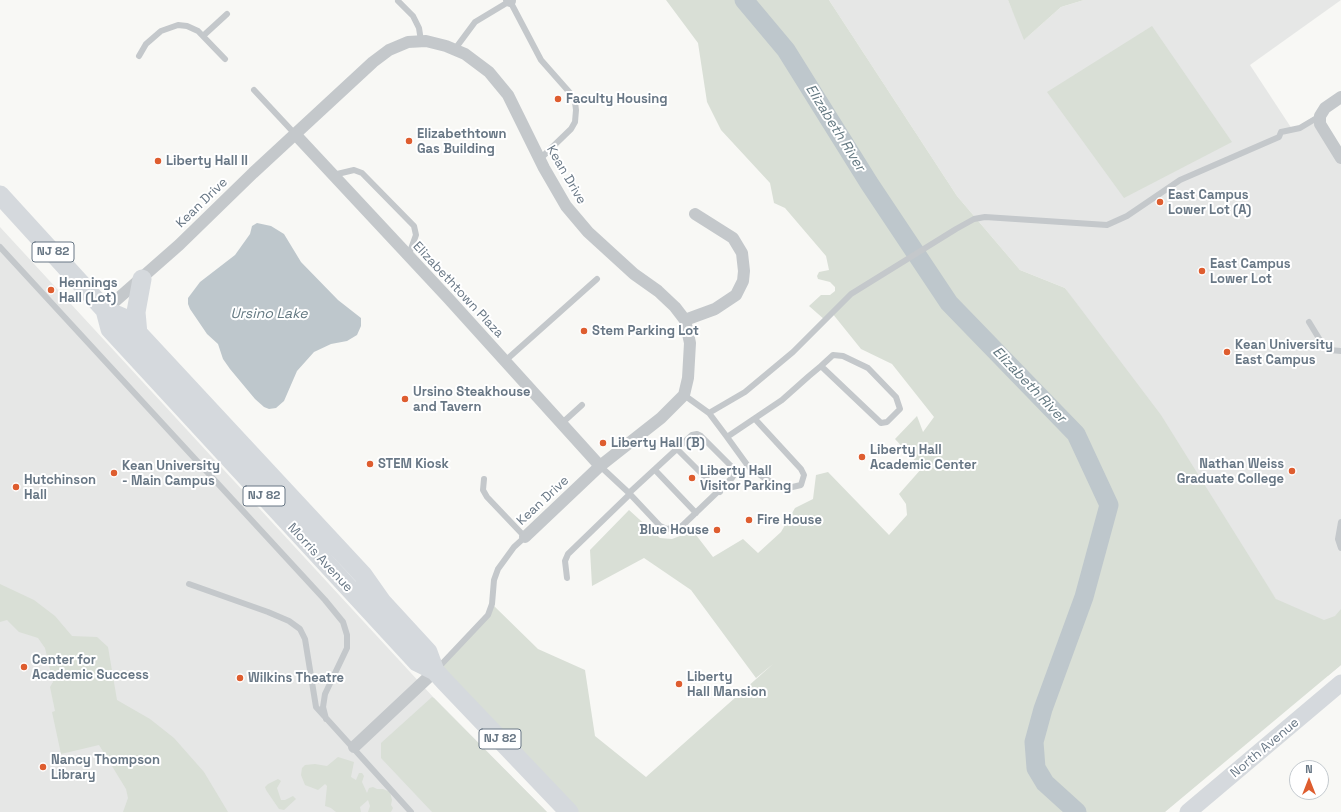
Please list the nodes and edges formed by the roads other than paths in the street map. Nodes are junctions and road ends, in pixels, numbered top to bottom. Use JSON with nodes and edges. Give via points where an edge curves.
{"nodes":[{"id":1,"x":398,"y":1,"type":"edge"},
{"id":2,"x":509,"y":1,"type":"edge"},
{"id":3,"x":227,"y":14,"type":"dead end"},
{"id":4,"x":203,"y":36,"type":"junction"},
{"id":5,"x":421,"y":41,"type":"junction"},
{"id":6,"x":455,"y":49,"type":"junction"},
{"id":7,"x":139,"y":56,"type":"dead end"},
{"id":8,"x":225,"y":59,"type":"dead end"},
{"id":9,"x":254,"y":90,"type":"dead end"},
{"id":10,"x":1341,"y":97,"type":"edge"},
{"id":11,"x":1320,"y":116,"type":"junction"},
{"id":12,"x":295,"y":134,"type":"junction"},
{"id":13,"x":1341,"y":158,"type":"edge"},
{"id":14,"x":540,"y":159,"type":"junction"},
{"id":15,"x":333,"y":175,"type":"junction"},
{"id":16,"x":0,"y":195,"type":"edge"},
{"id":17,"x":695,"y":214,"type":"dead end"},
{"id":18,"x":0,"y":247,"type":"edge"},
{"id":19,"x":408,"y":257,"type":"junction"},
{"id":20,"x":597,"y":279,"type":"dead end"},
{"id":21,"x":142,"y":280,"type":"junction"},
{"id":22,"x":105,"y":310,"type":"junction"},
{"id":23,"x":685,"y":320,"type":"junction"},
{"id":24,"x":1309,"y":322,"type":"dead end"},
{"id":25,"x":138,"y":334,"type":"junction"},
{"id":26,"x":1341,"y":351,"type":"edge"},
{"id":27,"x":505,"y":361,"type":"junction"},
{"id":28,"x":821,"y":366,"type":"junction"},
{"id":29,"x":684,"y":394,"type":"junction"},
{"id":30,"x":582,"y":405,"type":"dead end"},
{"id":31,"x":709,"y":413,"type":"junction"},
{"id":32,"x":754,"y":419,"type":"junction"},
{"id":33,"x":561,"y":424,"type":"junction"},
{"id":34,"x":727,"y":438,"type":"junction"},
{"id":35,"x":677,"y":449,"type":"junction"},
{"id":36,"x":600,"y":466,"type":"junction"},
{"id":37,"x":655,"y":470,"type":"junction"},
{"id":38,"x":484,"y":479,"type":"dead end"},
{"id":39,"x":720,"y":492,"type":"junction"},
{"id":40,"x":630,"y":494,"type":"junction"},
{"id":41,"x":696,"y":513,"type":"junction"},
{"id":42,"x":1341,"y":522,"type":"edge"},
{"id":43,"x":525,"y":537,"type":"junction"},
{"id":44,"x":1341,"y":548,"type":"edge"},
{"id":45,"x":567,"y":578,"type":"dead end"},
{"id":46,"x":189,"y":584,"type":"dead end"},
{"id":47,"x":435,"y":671,"type":"junction"},
{"id":48,"x":1341,"y":683,"type":"edge"},
{"id":49,"x":326,"y":719,"type":"junction"},
{"id":50,"x":354,"y":748,"type":"junction"},
{"id":51,"x":411,"y":812,"type":"edge"},
{"id":52,"x":569,"y":812,"type":"edge"},
{"id":53,"x":1188,"y":812,"type":"edge"}],
"edges":[{"from":1,"to":5,"type":"lane","via":[[413,16]]},
{"from":2,"to":6,"type":"lane","via":[[475,22]]},
{"from":2,"to":14,"type":"lane","via":[[541,60],[575,102],[575,122]]},
{"from":3,"to":4,"type":"lane"},
{"from":4,"to":7,"type":"lane","via":[[187,26],[169,27],[146,44]]},
{"from":4,"to":8,"type":"lane"},
{"from":5,"to":6,"type":"street","name":"Kean Drive"},
{"from":5,"to":12,"type":"street","name":"Kean Drive","via":[[408,42],[389,50]]},
{"from":6,"to":14,"type":"street","name":"Kean Drive","via":[[478,63],[500,83]]},
{"from":9,"to":12,"type":"lane"},
{"from":10,"to":11,"type":"street","via":[[1325,108]]},
{"from":11,"to":13,"type":"street","via":[[1320,124]]},
{"from":11,"to":31,"type":"lane","via":[[1300,128],[1282,132],[1279,137],[1180,180],[1127,216],[1107,225],[985,216],[974,219],[851,294],[792,352],[745,392]]},
{"from":12,"to":15,"type":"street","name":"Elizabethtown Plaza"},
{"from":12,"to":21,"type":"street","name":"Kean Drive"},
{"from":14,"to":23,"type":"street","name":"Kean Drive","via":[[566,206],[588,232],[634,274],[658,291]]},
{"from":15,"to":19,"type":"street","name":"Elizabethtown Plaza"},
{"from":15,"to":19,"type":"lane","via":[[354,170],[362,173],[414,226],[416,235]]},
{"from":16,"to":22,"type":"main road","name":"Morris Avenue","number":"NJ 82"},
{"from":17,"to":23,"type":"street","via":[[733,238],[742,253],[744,271],[736,295],[726,303]]},
{"from":18,"to":49,"type":"lane","via":[[343,622],[347,648],[325,694],[323,707]]},
{"from":19,"to":27,"type":"street","name":"Elizabethtown Plaza"},
{"from":20,"to":27,"type":"lane"},
{"from":21,"to":22,"type":"street","name":"Kean Drive"},
{"from":21,"to":25,"type":"main road","via":[[136,312]]},
{"from":22,"to":25,"type":"main road","name":"Morris Avenue","number":"NJ 82","via":[[124,318]]},
{"from":22,"to":47,"type":"main road","name":"Morris Avenue","number":"NJ 82","via":[[110,329],[417,662]]},
{"from":23,"to":29,"type":"street","via":[[691,356]]},
{"from":24,"to":26,"type":"lane","via":[[1323,345],[1330,350]]},
{"from":25,"to":47,"type":"main road","name":"Morris Avenue","number":"NJ 82","via":[[362,575],[382,602],[428,652]]},
{"from":27,"to":33,"type":"street","name":"Elizabethtown Plaza"},
{"from":28,"to":28,"type":"lane","via":[[833,355],[843,356],[868,368],[896,397],[900,409],[887,422],[881,423]]},
{"from":28,"to":32,"type":"lane","via":[[782,400]]},
{"from":29,"to":31,"type":"lane"},
{"from":29,"to":36,"type":"street","name":"Kean Drive","via":[[661,418]]},
{"from":30,"to":33,"type":"lane"},
{"from":31,"to":34,"type":"lane"},
{"from":32,"to":34,"type":"lane"},
{"from":32,"to":34,"type":"lane","via":[[801,469],[804,475],[801,485],[779,487],[763,478],[748,466]]},
{"from":33,"to":36,"type":"street","name":"Elizabethtown Plaza"},
{"from":35,"to":37,"type":"lane"},
{"from":35,"to":39,"type":"lane"},
{"from":35,"to":39,"type":"lane","via":[[692,435],[697,434],[734,469],[732,478]]},
{"from":36,"to":40,"type":"lane"},
{"from":36,"to":43,"type":"street","name":"Kean Drive"},
{"from":37,"to":40,"type":"lane"},
{"from":37,"to":41,"type":"lane"},
{"from":38,"to":43,"type":"lane","via":[[483,490],[487,497]]},
{"from":39,"to":41,"type":"lane"},
{"from":40,"to":41,"type":"lane","via":[[660,526],[667,529],[682,526]]},
{"from":40,"to":45,"type":"lane","via":[[568,554],[565,561]]},
{"from":42,"to":44,"type":"lane","via":[[1338,539]]},
{"from":43,"to":47,"type":"lane","name":"Kean Drive","via":[[514,547],[498,570],[488,615]]},
{"from":46,"to":49,"type":"lane","via":[[268,612],[300,629],[305,639],[316,706]]},
{"from":47,"to":50,"type":"street"},
{"from":47,"to":52,"type":"main road","name":"Morris Avenue","number":"NJ 82"},
{"from":48,"to":53,"type":"main road","name":"North Avenue"},
{"from":49,"to":50,"type":"lane"},
{"from":50,"to":51,"type":"lane"}]}
